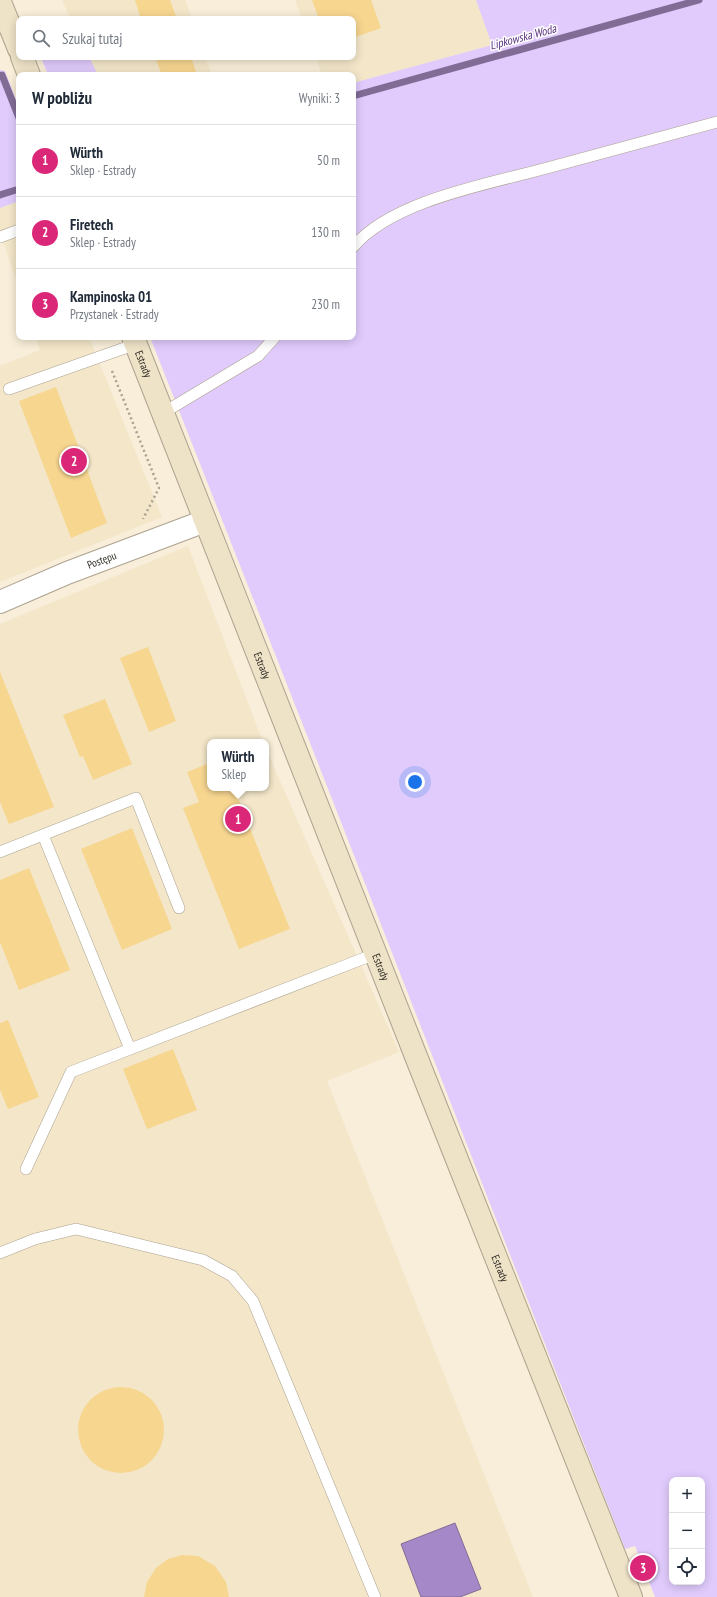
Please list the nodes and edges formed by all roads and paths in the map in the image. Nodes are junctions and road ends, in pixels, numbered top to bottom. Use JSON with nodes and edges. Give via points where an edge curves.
{"nodes":[{"id":1,"x":0,"y":2,"type":"edge"},
{"id":2,"x":16,"y":42,"type":"edge"},
{"id":3,"x":23,"y":60,"type":"edge"},
{"id":4,"x":28,"y":72,"type":"edge"},
{"id":5,"x":717,"y":122,"type":"edge"},
{"id":6,"x":16,"y":231,"type":"edge"},
{"id":7,"x":0,"y":237,"type":"edge"},
{"id":8,"x":356,"y":243,"type":"edge"},
{"id":9,"x":272,"y":340,"type":"edge"},
{"id":10,"x":135,"y":341,"type":"edge"},
{"id":11,"x":106,"y":355,"type":"junction"},
{"id":12,"x":9,"y":389,"type":"dead end"},
{"id":13,"x":163,"y":413,"type":"junction"},
{"id":14,"x":205,"y":521,"type":"junction"},
{"id":15,"x":140,"y":525,"type":"dead end"},
{"id":16,"x":0,"y":602,"type":"edge"},
{"id":17,"x":43,"y":835,"type":"junction"},
{"id":18,"x":0,"y":852,"type":"edge"},
{"id":19,"x":179,"y":908,"type":"dead end"},
{"id":20,"x":375,"y":954,"type":"junction"},
{"id":21,"x":130,"y":1049,"type":"junction"},
{"id":22,"x":26,"y":1170,"type":"dead end"},
{"id":23,"x":0,"y":1253,"type":"edge"},
{"id":24,"x":375,"y":1597,"type":"edge"},
{"id":25,"x":631,"y":1597,"type":"edge"}],
"edges":[{"from":1,"to":2,"type":"main road"},
{"from":3,"to":4,"type":"main road"},
{"from":5,"to":8,"type":"lane","via":[[437,198],[391,216]]},
{"from":6,"to":7,"type":"lane"},
{"from":9,"to":13,"type":"lane","via":[[258,356]]},
{"from":10,"to":11,"type":"lane"},
{"from":10,"to":13,"type":"main road","name":"Estrady"},
{"from":11,"to":12,"type":"lane"},
{"from":11,"to":15,"type":"path","via":[[158,488]]},
{"from":13,"to":14,"type":"main road","name":"Estrady"},
{"from":14,"to":16,"type":"street","name":"Postępu","via":[[67,573]]},
{"from":14,"to":20,"type":"main road","name":"Estrady"},
{"from":17,"to":18,"type":"lane"},
{"from":17,"to":19,"type":"lane","via":[[136,798]]},
{"from":17,"to":21,"type":"lane"},
{"from":20,"to":21,"type":"lane"},
{"from":20,"to":25,"type":"main road","name":"Estrady"},
{"from":21,"to":22,"type":"lane","via":[[71,1072]]},
{"from":23,"to":24,"type":"lane","via":[[35,1238],[76,1229],[203,1260],[232,1276],[253,1301]]}]}
